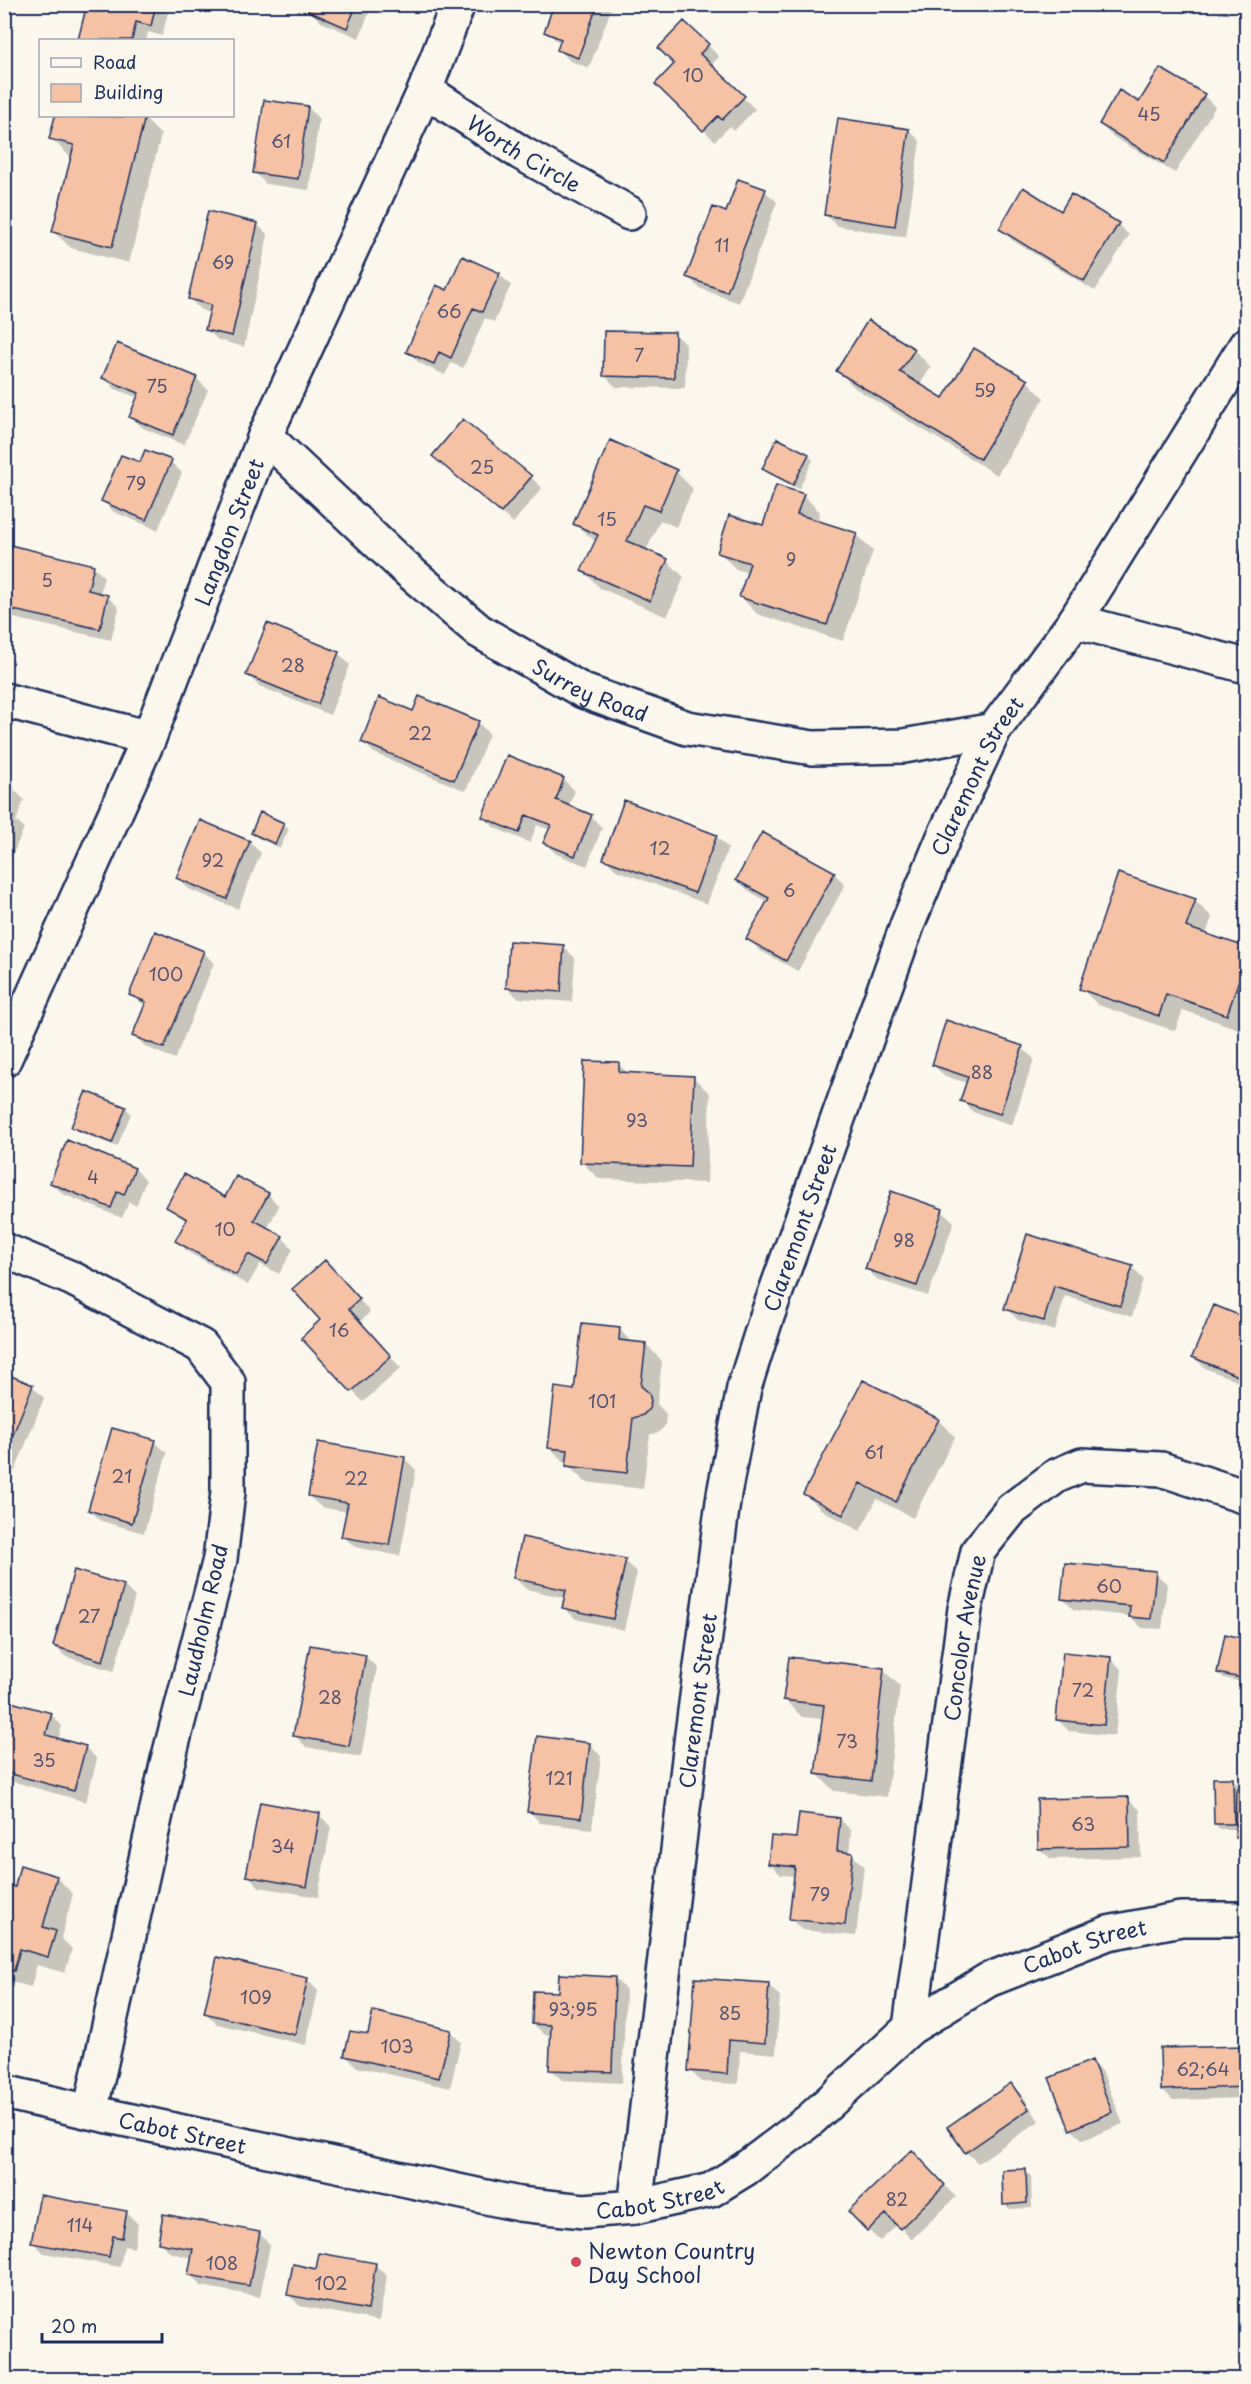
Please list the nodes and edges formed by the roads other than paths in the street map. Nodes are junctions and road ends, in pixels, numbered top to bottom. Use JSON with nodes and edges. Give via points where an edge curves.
{"nodes":[{"id":1,"x":458,"y":4,"type":"edge"},
{"id":2,"x":425,"y":90,"type":"junction"},
{"id":3,"x":629,"y":213,"type":"dead end"},
{"id":4,"x":1246,"y":345,"type":"edge"},
{"id":5,"x":265,"y":436,"type":"junction"},
{"id":6,"x":1075,"y":621,"type":"junction"},
{"id":7,"x":1246,"y":666,"type":"edge"},
{"id":8,"x":4,"y":700,"type":"edge"},
{"id":9,"x":994,"y":730,"type":"junction"},
{"id":10,"x":149,"y":738,"type":"junction"},
{"id":11,"x":4,"y":1060,"type":"edge"},
{"id":12,"x":4,"y":1250,"type":"edge"},
{"id":13,"x":1246,"y":1497,"type":"edge"},
{"id":14,"x":1246,"y":1919,"type":"edge"},
{"id":15,"x":910,"y":2028,"type":"junction"},
{"id":16,"x":4,"y":2092,"type":"edge"},
{"id":17,"x":90,"y":2112,"type":"junction"},
{"id":18,"x":635,"y":2207,"type":"junction"}],
"edges":[{"from":1,"to":2,"type":"street","name":"Langdon Street"},
{"from":2,"to":3,"type":"street","name":"Worth Circle","via":[[521,153]]},
{"from":2,"to":5,"type":"street","name":"Langdon Street"},
{"from":4,"to":6,"type":"street","name":"Claremont Street"},
{"from":5,"to":9,"type":"street","name":"Surrey Road","via":[[404,567],[479,631],[583,691],[687,728],[813,748],[904,746]]},
{"from":5,"to":10,"type":"street","name":"Langdon Street"},
{"from":6,"to":7,"type":"street"},
{"from":6,"to":9,"type":"street","name":"Claremont Street"},
{"from":8,"to":10,"type":"street"},
{"from":9,"to":18,"type":"street","name":"Claremont Street","via":[[908,923],[744,1388],[724,1494],[695,1711]]},
{"from":10,"to":11,"type":"street","name":"Langdon Street"},
{"from":12,"to":17,"type":"street","name":"Laudholm Road","via":[[71,1278],[201,1346],[228,1382],[228,1492],[220,1559],[167,1764]]},
{"from":13,"to":15,"type":"street","name":"Concolor Avenue","via":[[1161,1469],[1082,1465],[1056,1476],[1011,1510],[978,1551],[965,1609]]},
{"from":14,"to":15,"type":"street","name":"Cabot Street","via":[[1181,1919],[1108,1933],[988,1980]]},
{"from":15,"to":18,"type":"street","name":"Cabot Street","via":[[810,2120],[745,2169],[711,2190]]},
{"from":16,"to":17,"type":"street","name":"Cabot Street"},
{"from":17,"to":18,"type":"street","name":"Cabot Street","via":[[519,2204],[584,2211]]}]}
